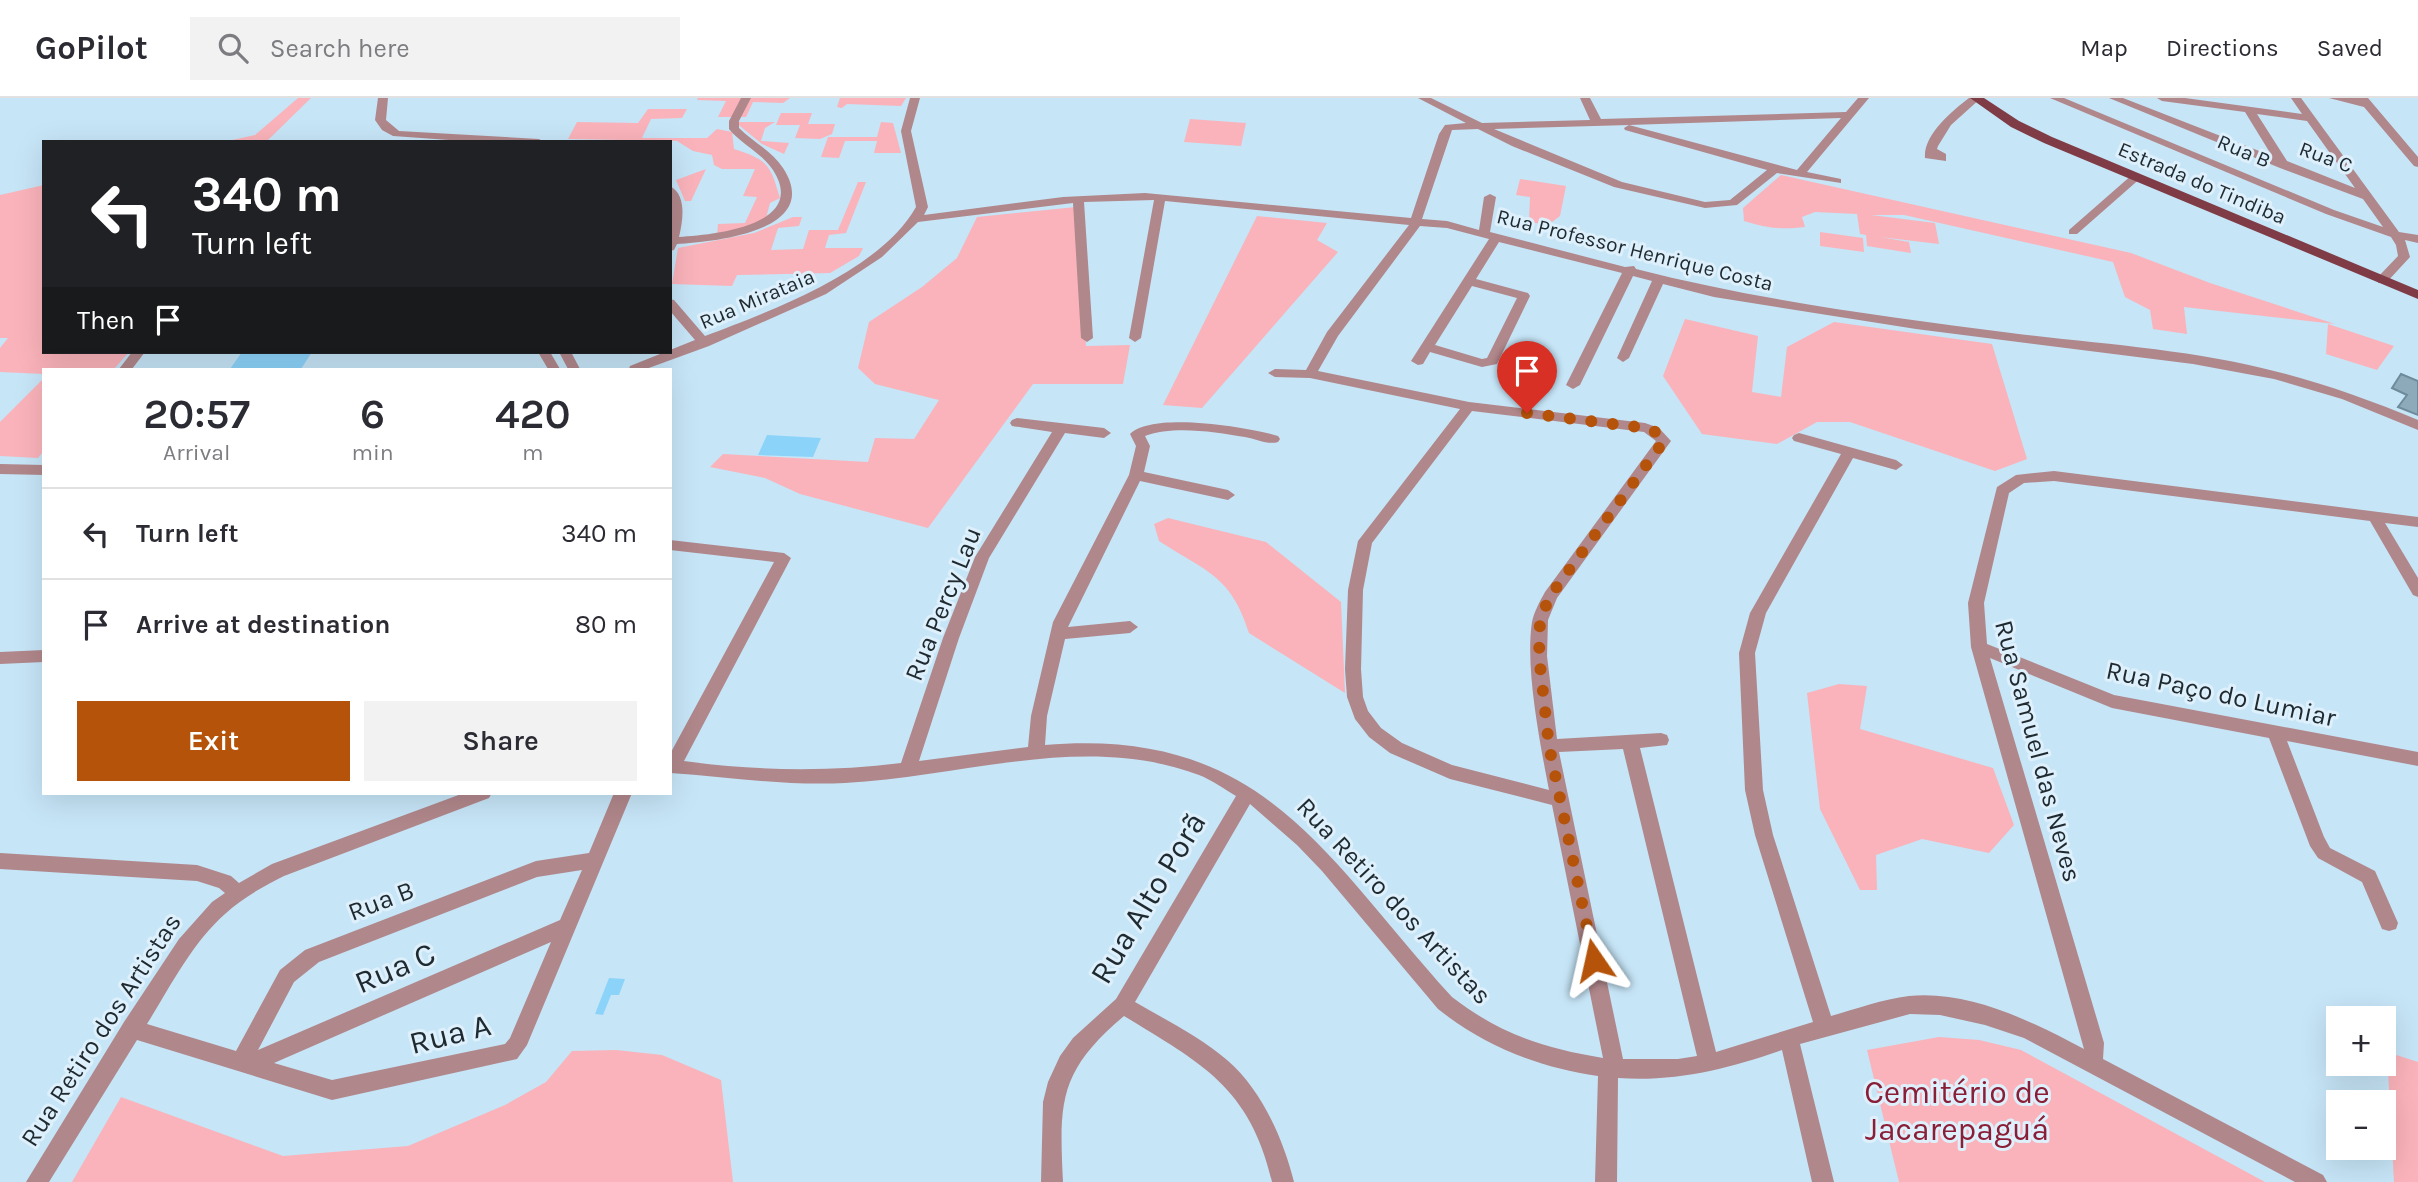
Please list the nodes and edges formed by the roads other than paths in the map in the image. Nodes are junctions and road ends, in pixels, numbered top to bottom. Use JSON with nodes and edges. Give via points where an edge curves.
{"nodes":[{"id":1,"x":383,"y":98,"type":"edge"},
{"id":2,"x":746,"y":98,"type":"edge"},
{"id":3,"x":915,"y":98,"type":"edge"},
{"id":4,"x":1423,"y":98,"type":"edge"},
{"id":5,"x":1585,"y":98,"type":"edge"},
{"id":6,"x":1864,"y":98,"type":"edge"},
{"id":7,"x":1976,"y":98,"type":"edge"},
{"id":8,"x":2055,"y":98,"type":"edge"},
{"id":9,"x":2114,"y":98,"type":"edge"},
{"id":10,"x":2162,"y":98,"type":"edge"},
{"id":11,"x":2296,"y":98,"type":"edge"},
{"id":12,"x":2333,"y":98,"type":"edge"},
{"id":13,"x":2365,"y":101,"type":"edge"},
{"id":14,"x":2249,"y":110,"type":"junction"},
{"id":15,"x":1850,"y":115,"type":"junction"},
{"id":16,"x":2309,"y":118,"type":"junction"},
{"id":17,"x":1597,"y":123,"type":"junction"},
{"id":18,"x":1613,"y":123,"type":"junction"},
{"id":19,"x":1476,"y":125,"type":"junction"},
{"id":20,"x":499,"y":140,"type":"edge"},
{"id":21,"x":1931,"y":150,"type":"dead end"},
{"id":22,"x":2247,"y":151,"type":"junction"},
{"id":23,"x":2418,"y":164,"type":"edge"},
{"id":24,"x":2284,"y":166,"type":"junction"},
{"id":25,"x":2225,"y":167,"type":"junction"},
{"id":26,"x":1775,"y":169,"type":"junction"},
{"id":27,"x":1799,"y":174,"type":"junction"},
{"id":28,"x":2137,"y":176,"type":"junction"},
{"id":29,"x":1837,"y":181,"type":"dead end"},
{"id":30,"x":672,"y":193,"type":"edge"},
{"id":31,"x":2366,"y":196,"type":"junction"},
{"id":32,"x":1160,"y":197,"type":"junction"},
{"id":33,"x":1490,"y":197,"type":"dead end"},
{"id":34,"x":1078,"y":199,"type":"junction"},
{"id":35,"x":916,"y":219,"type":"junction"},
{"id":36,"x":1416,"y":221,"type":"junction"},
{"id":37,"x":2073,"y":232,"type":"dead end"},
{"id":38,"x":1491,"y":235,"type":"junction"},
{"id":39,"x":2395,"y":235,"type":"junction"},
{"id":40,"x":2418,"y":239,"type":"edge"},
{"id":41,"x":672,"y":240,"type":"edge"},
{"id":42,"x":672,"y":244,"type":"edge"},
{"id":43,"x":1630,"y":269,"type":"junction"},
{"id":44,"x":1660,"y":278,"type":"junction"},
{"id":45,"x":2382,"y":279,"type":"junction"},
{"id":46,"x":1469,"y":281,"type":"junction"},
{"id":47,"x":2418,"y":295,"type":"edge"},
{"id":48,"x":672,"y":305,"type":"edge"},
{"id":49,"x":1087,"y":338,"type":"dead end"},
{"id":50,"x":1135,"y":338,"type":"dead end"},
{"id":51,"x":704,"y":343,"type":"junction"},
{"id":52,"x":1427,"y":347,"type":"junction"},
{"id":53,"x":137,"y":354,"type":"edge"},
{"id":54,"x":1623,"y":358,"type":"dead end"},
{"id":55,"x":1418,"y":361,"type":"dead end"},
{"id":56,"x":126,"y":368,"type":"edge"},
{"id":57,"x":638,"y":368,"type":"edge"},
{"id":58,"x":1275,"y":373,"type":"dead end"},
{"id":59,"x":1310,"y":374,"type":"junction"},
{"id":60,"x":1573,"y":385,"type":"dead end"},
{"id":61,"x":1469,"y":407,"type":"junction"},
{"id":62,"x":1017,"y":423,"type":"dead end"},
{"id":63,"x":2418,"y":425,"type":"edge"},
{"id":64,"x":1061,"y":428,"type":"junction"},
{"id":65,"x":1104,"y":433,"type":"dead end"},
{"id":66,"x":1798,"y":438,"type":"dead end"},
{"id":67,"x":1273,"y":439,"type":"dead end"},
{"id":68,"x":1849,"y":452,"type":"junction"},
{"id":69,"x":1896,"y":465,"type":"dead end"},
{"id":70,"x":0,"y":469,"type":"edge"},
{"id":71,"x":42,"y":470,"type":"edge"},
{"id":72,"x":1136,"y":475,"type":"junction"},
{"id":73,"x":1228,"y":495,"type":"dead end"},
{"id":74,"x":2374,"y":516,"type":"junction"},
{"id":75,"x":2418,"y":522,"type":"edge"},
{"id":76,"x":672,"y":545,"type":"edge"},
{"id":77,"x":2418,"y":591,"type":"edge"},
{"id":78,"x":1130,"y":627,"type":"dead end"},
{"id":79,"x":1058,"y":634,"type":"junction"},
{"id":80,"x":1979,"y":647,"type":"junction"},
{"id":81,"x":42,"y":656,"type":"edge"},
{"id":82,"x":0,"y":658,"type":"edge"},
{"id":83,"x":2276,"y":733,"type":"junction"},
{"id":84,"x":1661,"y":740,"type":"dead end"},
{"id":85,"x":1630,"y":742,"type":"junction"},
{"id":86,"x":1549,"y":746,"type":"junction"},
{"id":87,"x":1036,"y":751,"type":"junction"},
{"id":88,"x":2418,"y":759,"type":"edge"},
{"id":89,"x":672,"y":764,"type":"edge"},
{"id":90,"x":672,"y":766,"type":"edge"},
{"id":91,"x":908,"y":769,"type":"junction"},
{"id":92,"x":1247,"y":793,"type":"junction"},
{"id":93,"x":478,"y":795,"type":"edge"},
{"id":94,"x":622,"y":795,"type":"edge"},
{"id":95,"x":1561,"y":800,"type":"junction"},
{"id":96,"x":596,"y":860,"type":"junction"},
{"id":97,"x":0,"y":861,"type":"edge"},
{"id":98,"x":237,"y":893,"type":"junction"},
{"id":99,"x":2389,"y":923,"type":"dead end"},
{"id":100,"x":567,"y":926,"type":"junction"},
{"id":101,"x":1123,"y":1005,"type":"junction"},
{"id":102,"x":1824,"y":1026,"type":"junction"},
{"id":103,"x":131,"y":1029,"type":"junction"},
{"id":104,"x":1789,"y":1038,"type":"junction"},
{"id":105,"x":1709,"y":1063,"type":"junction"},
{"id":106,"x":243,"y":1064,"type":"junction"},
{"id":107,"x":2093,"y":1065,"type":"junction"},
{"id":108,"x":1611,"y":1067,"type":"junction"},
{"id":109,"x":37,"y":1182,"type":"edge"},
{"id":110,"x":1052,"y":1182,"type":"edge"},
{"id":111,"x":1283,"y":1182,"type":"edge"},
{"id":112,"x":1606,"y":1182,"type":"edge"},
{"id":113,"x":1823,"y":1182,"type":"edge"},
{"id":114,"x":2316,"y":1182,"type":"edge"}],
"edges":[{"from":1,"to":20,"type":"street","via":[[378,117],[388,131]]},
{"from":2,"to":42,"type":"street","via":[[734,129],[782,175],[786,192],[782,205],[770,220],[740,234]]},
{"from":3,"to":35,"type":"street","via":[[906,131],[922,197]]},
{"from":4,"to":19,"type":"street"},
{"from":5,"to":17,"type":"street"},
{"from":6,"to":15,"type":"street"},
{"from":7,"to":21,"type":"street","via":[[1945,124]]},
{"from":7,"to":28,"type":"main road","name":"Estrada do Tindiba","via":[[2029,131]]},
{"from":8,"to":25,"type":"street","name":"Rua B"},
{"from":9,"to":22,"type":"street","name":"Rua C"},
{"from":10,"to":14,"type":"street"},
{"from":11,"to":16,"type":"street"},
{"from":12,"to":13,"type":"street"},
{"from":13,"to":23,"type":"street"},
{"from":14,"to":16,"type":"street"},
{"from":14,"to":24,"type":"street"},
{"from":15,"to":18,"type":"street"},
{"from":15,"to":27,"type":"street"},
{"from":16,"to":31,"type":"street"},
{"from":17,"to":18,"type":"street"},
{"from":17,"to":19,"type":"street"},
{"from":18,"to":26,"type":"street"},
{"from":19,"to":26,"type":"street","via":[[1618,185],[1705,205],[1733,203]]},
{"from":19,"to":36,"type":"street","via":[[1455,125],[1444,134]]},
{"from":22,"to":24,"type":"street","name":"Rua C"},
{"from":22,"to":25,"type":"street"},
{"from":24,"to":31,"type":"street","name":"Rua C"},
{"from":25,"to":39,"type":"street","name":"Rua B"},
{"from":26,"to":27,"type":"street"},
{"from":27,"to":29,"type":"street"},
{"from":28,"to":37,"type":"street"},
{"from":28,"to":45,"type":"main road","name":"Estrada do Tindiba"},
{"from":30,"to":41,"type":"street","via":[[676,201]]},
{"from":31,"to":39,"type":"street"},
{"from":32,"to":34,"type":"street","name":"Rua Professor Henrique Costa"},
{"from":32,"to":36,"type":"street","name":"Rua Professor Henrique Costa"},
{"from":32,"to":50,"type":"street"},
{"from":33,"to":38,"type":"street"},
{"from":34,"to":35,"type":"street","name":"Rua Professor Henrique Costa"},
{"from":34,"to":49,"type":"street"},
{"from":35,"to":51,"type":"street","name":"Rua Mirataia","via":[[856,272],[823,293]]},
{"from":36,"to":38,"type":"street","name":"Rua Professor Henrique Costa"},
{"from":36,"to":59,"type":"street","via":[[1332,335]]},
{"from":38,"to":43,"type":"street","name":"Rua Professor Henrique Costa"},
{"from":38,"to":46,"type":"street"},
{"from":39,"to":40,"type":"street","name":"Rua B"},
{"from":39,"to":45,"type":"street","via":[[2404,257]]},
{"from":43,"to":44,"type":"street","name":"Rua Professor Henrique Costa"},
{"from":43,"to":60,"type":"street"},
{"from":44,"to":54,"type":"street"},
{"from":44,"to":63,"type":"street","name":"Rua Professor Henrique Costa","via":[[1779,304],[2248,369],[2347,396]]},
{"from":45,"to":47,"type":"main road","name":"Estrada do Tindiba"},
{"from":46,"to":52,"type":"street"},
{"from":46,"to":52,"type":"street","via":[[1524,296],[1492,361],[1482,363]]},
{"from":48,"to":51,"type":"street"},
{"from":51,"to":57,"type":"street","name":"Rua Mirataia"},
{"from":52,"to":55,"type":"street"},
{"from":53,"to":56,"type":"street"},
{"from":58,"to":59,"type":"street"},
{"from":59,"to":61,"type":"street"},
{"from":61,"to":86,"type":"street","via":[[1645,428],[1664,441],[1550,596],[1540,620],[1539,656]]},
{"from":61,"to":95,"type":"street","via":[[1365,541],[1356,567],[1354,689],[1360,713],[1372,732],[1398,750],[1439,767]]},
{"from":62,"to":64,"type":"street"},
{"from":64,"to":65,"type":"street"},
{"from":64,"to":91,"type":"street","name":"Rua Percy Lau","via":[[982,557]]},
{"from":66,"to":68,"type":"street"},
{"from":67,"to":72,"type":"street","via":[[1250,433],[1144,428],[1138,433],[1143,446]]},
{"from":68,"to":69,"type":"street"},
{"from":68,"to":102,"type":"street","via":[[1758,613],[1746,653],[1754,790]]},
{"from":70,"to":71,"type":"street"},
{"from":72,"to":73,"type":"street"},
{"from":72,"to":79,"type":"street"},
{"from":74,"to":75,"type":"street","name":"Rua Samuel das Neves"},
{"from":74,"to":77,"type":"street"},
{"from":74,"to":80,"type":"street","name":"Rua Samuel das Neves","via":[[2054,476],[2021,478],[2003,491],[1976,603]]},
{"from":76,"to":89,"type":"street","via":[[784,558]]},
{"from":78,"to":79,"type":"street"},
{"from":79,"to":87,"type":"street","via":[[1039,716]]},
{"from":80,"to":83,"type":"street","name":"Rua Paço do Lumiar","via":[[2112,701]]},
{"from":80,"to":107,"type":"street","name":"Rua Samuel das Neves","via":[[2094,1043]]},
{"from":81,"to":82,"type":"street"},
{"from":83,"to":88,"type":"street","name":"Rua Paço do Lumiar"},
{"from":83,"to":99,"type":"street","via":[[2316,841],[2324,853],[2369,877]]},
{"from":84,"to":85,"type":"street"},
{"from":85,"to":86,"type":"street"},
{"from":85,"to":105,"type":"street"},
{"from":86,"to":95,"type":"street"},
{"from":87,"to":91,"type":"street","name":"Rua Retiro dos Artistas"},
{"from":87,"to":92,"type":"street","name":"Rua Retiro dos Artistas","via":[[1124,752],[1176,762]]},
{"from":90,"to":91,"type":"street","name":"Rua Retiro dos Artistas","via":[[729,774],[839,776]]},
{"from":92,"to":101,"type":"street","name":"Rua Alto Porã"},
{"from":92,"to":108,"type":"street","name":"Rua Retiro dos Artistas","via":[[1293,828],[1465,1022],[1531,1052]]},
{"from":93,"to":98,"type":"street","name":"Rua Retiro dos Artistas","via":[[278,870]]},
{"from":94,"to":96,"type":"street","name":"Rua A"},
{"from":95,"to":108,"type":"street"},
{"from":96,"to":100,"type":"street","name":"Rua A"},
{"from":96,"to":106,"type":"street","name":"Rua B","via":[[536,869],[312,956],[287,976]]},
{"from":97,"to":98,"type":"street","via":[[197,873],[225,882]]},
{"from":98,"to":103,"type":"street","name":"Rua Retiro dos Artistas","via":[[186,945]]},
{"from":100,"to":106,"type":"street","name":"Rua C"},
{"from":100,"to":106,"type":"street","name":"Rua A","via":[[510,1052],[332,1090]]},
{"from":101,"to":110,"type":"street","name":"Rua Alto Porã","via":[[1097,1026],[1062,1068],[1049,1126]]},
{"from":101,"to":111,"type":"street","via":[[1221,1067],[1250,1105],[1279,1162]]},
{"from":102,"to":104,"type":"street","name":"Rua Retiro dos Artistas"},
{"from":102,"to":107,"type":"street","name":"Rua Retiro dos Artistas","via":[[1910,1005],[1944,1008],[2029,1030]]},
{"from":103,"to":106,"type":"street","name":"Rua A"},
{"from":103,"to":109,"type":"street","name":"Rua Retiro dos Artistas"},
{"from":104,"to":105,"type":"street","name":"Rua Retiro dos Artistas"},
{"from":104,"to":113,"type":"street"},
{"from":105,"to":108,"type":"street","name":"Rua Retiro dos Artistas","via":[[1665,1070]]},
{"from":107,"to":114,"type":"street","name":"Rua Retiro dos Artistas"},
{"from":108,"to":112,"type":"street"}]}
